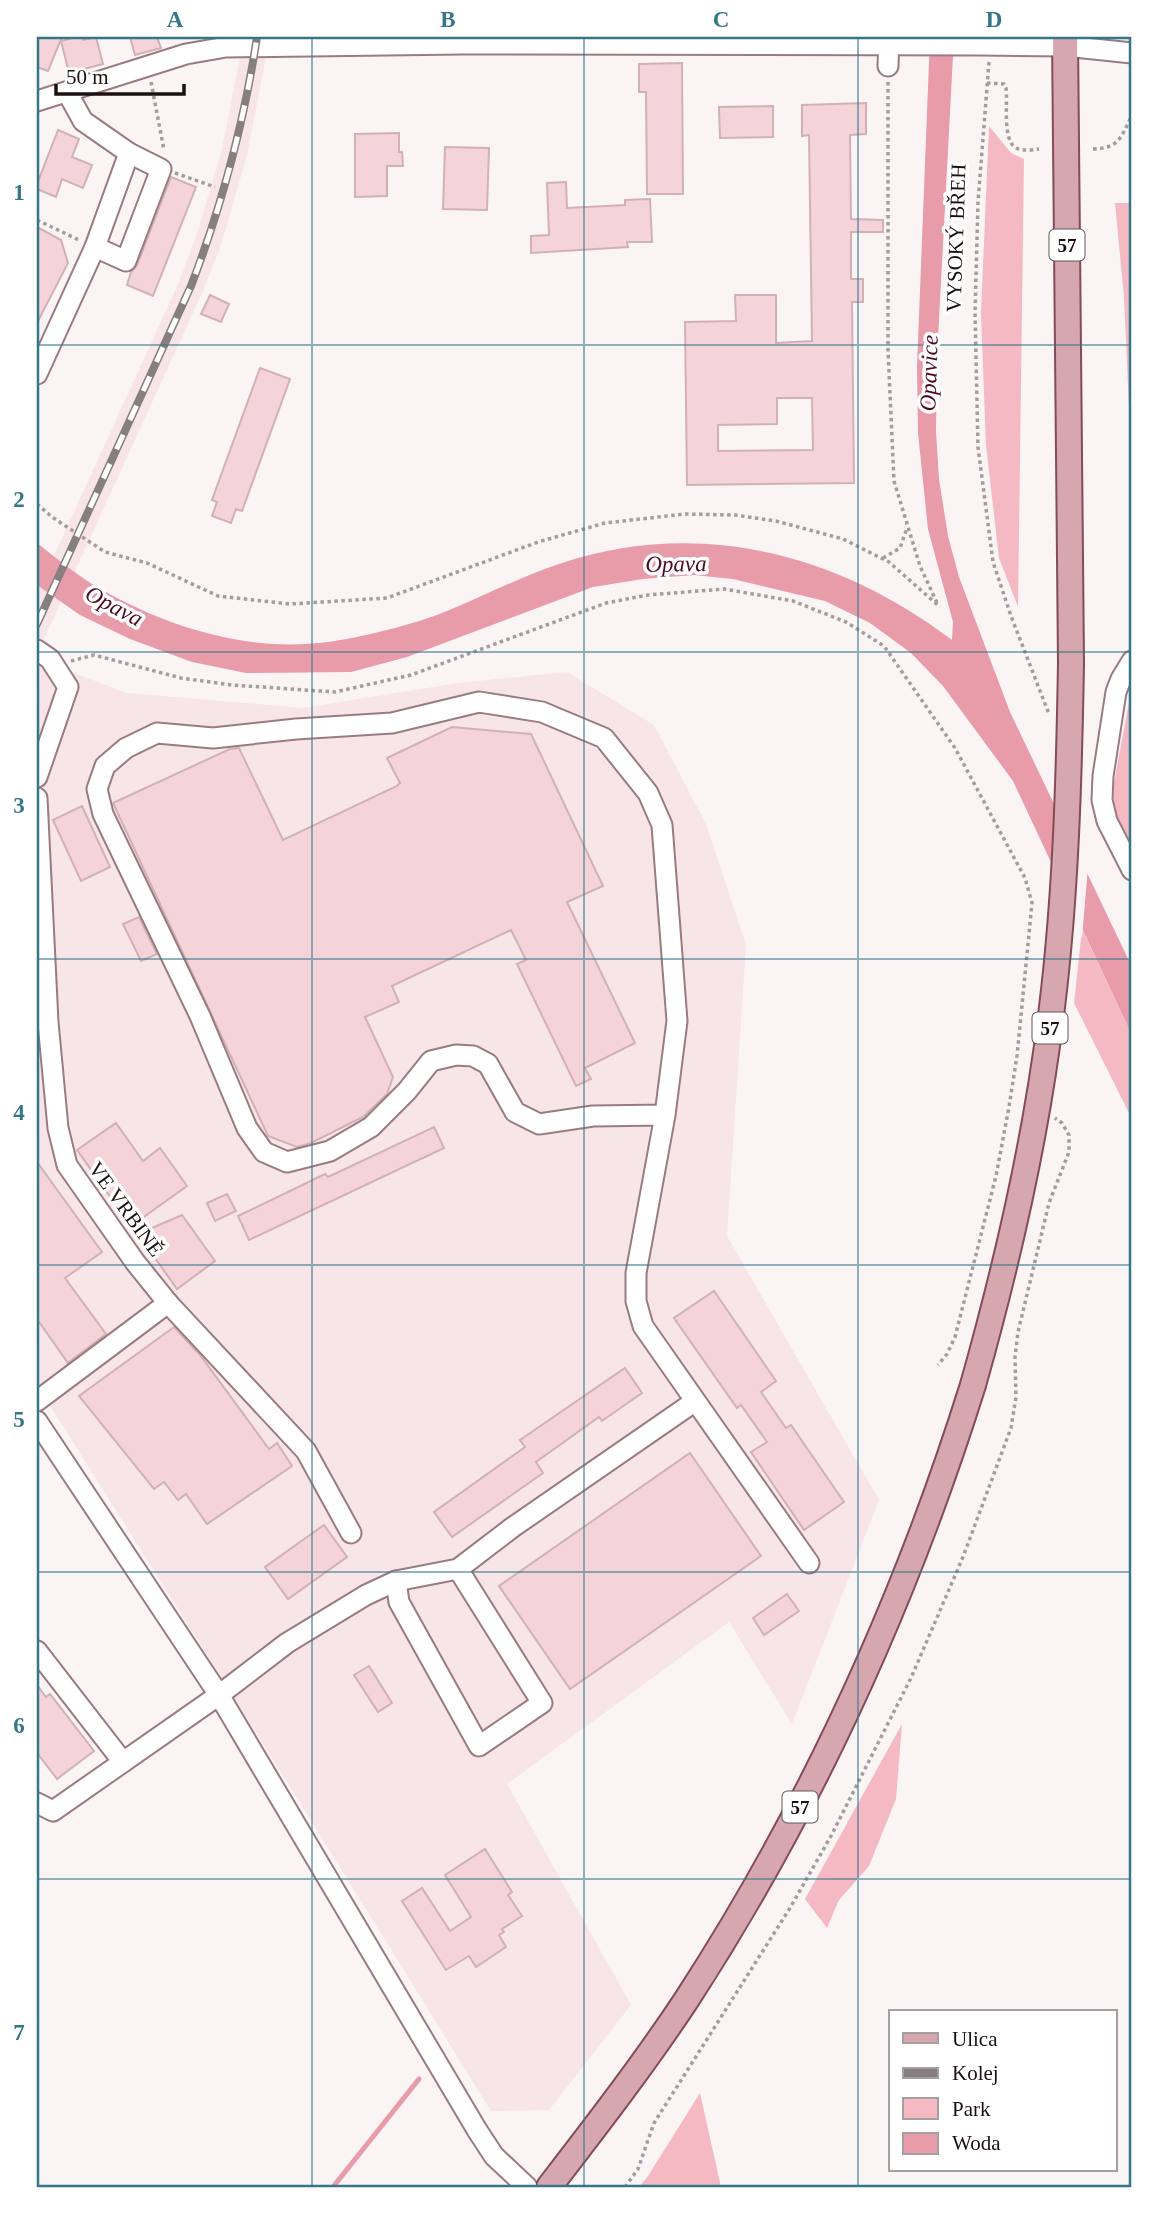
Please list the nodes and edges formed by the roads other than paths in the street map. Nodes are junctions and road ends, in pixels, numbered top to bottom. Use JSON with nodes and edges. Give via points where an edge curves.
{"nodes":[{"id":1,"x":462,"y":40,"type":"edge"},
{"id":2,"x":227,"y":42,"type":"edge"},
{"id":3,"x":1065,"y":42,"type":"edge"},
{"id":4,"x":894,"y":43,"type":"edge"},
{"id":5,"x":987,"y":43,"type":"edge"},
{"id":6,"x":1132,"y":53,"type":"edge"},
{"id":7,"x":888,"y":66,"type":"road end"},
{"id":8,"x":67,"y":92,"type":"junction"},
{"id":9,"x":37,"y":101,"type":"edge"},
{"id":10,"x":129,"y":152,"type":"junction"},
{"id":11,"x":95,"y":247,"type":"junction"},
{"id":12,"x":37,"y":374,"type":"edge"},
{"id":13,"x":37,"y":650,"type":"edge"},
{"id":14,"x":1132,"y":661,"type":"edge"},
{"id":15,"x":37,"y":778,"type":"edge"},
{"id":16,"x":37,"y":798,"type":"edge"},
{"id":17,"x":1132,"y":870,"type":"edge"},
{"id":18,"x":665,"y":1115,"type":"junction"},
{"id":19,"x":168,"y":1303,"type":"junction"},
{"id":20,"x":37,"y":1401,"type":"edge"},
{"id":21,"x":694,"y":1402,"type":"junction"},
{"id":22,"x":37,"y":1421,"type":"edge"},
{"id":23,"x":351,"y":1533,"type":"dead end"},
{"id":24,"x":809,"y":1563,"type":"dead end"},
{"id":25,"x":457,"y":1569,"type":"junction"},
{"id":26,"x":396,"y":1581,"type":"junction"},
{"id":27,"x":37,"y":1651,"type":"edge"},
{"id":28,"x":219,"y":1695,"type":"junction"},
{"id":29,"x":123,"y":1762,"type":"junction"},
{"id":30,"x":37,"y":1803,"type":"edge"},
{"id":31,"x":527,"y":2187,"type":"edge"},
{"id":32,"x":549,"y":2187,"type":"edge"}],
"edges":[{"from":1,"to":2,"type":"street"},
{"from":1,"to":4,"type":"street"},
{"from":2,"to":8,"type":"street"},
{"from":3,"to":5,"type":"street"},
{"from":3,"to":6,"type":"street"},
{"from":3,"to":32,"type":"main road","number":"57","bridge":true,"via":[[1072,663],[1066,859],[1051,1022],[1018,1212],[946,1471],[901,1591],[848,1712],[733,1926],[636,2073]]},
{"from":4,"to":5,"type":"street"},
{"from":4,"to":7,"type":"street"},
{"from":8,"to":9,"type":"street"},
{"from":8,"to":10,"type":"street","via":[[83,121]]},
{"from":10,"to":11,"type":"street"},
{"from":10,"to":11,"type":"street","via":[[161,169],[125,261]]},
{"from":11,"to":12,"type":"street"},
{"from":13,"to":15,"type":"street","via":[[50,659],[68,687]]},
{"from":14,"to":17,"type":"street","via":[[1116,692],[1101,790],[1107,821]]},
{"from":16,"to":19,"type":"street","name":"VE VRBINĚ","via":[[48,1022],[58,1128],[67,1166]]},
{"from":18,"to":18,"type":"street","via":[[677,1021],[662,825],[648,793],[604,738],[542,712],[479,702],[392,723],[213,738],[157,733],[126,748],[106,766],[97,789],[103,814],[200,1016],[247,1128],[264,1152],[287,1162],[330,1151],[371,1128],[431,1061],[456,1055],[473,1056],[488,1064],[515,1112],[539,1124],[593,1116]]},
{"from":18,"to":21,"type":"street","via":[[635,1301],[643,1326]]},
{"from":19,"to":20,"type":"street"},
{"from":19,"to":23,"type":"street","name":"VE VRBINĚ","via":[[306,1451]]},
{"from":21,"to":24,"type":"street"},
{"from":21,"to":25,"type":"street"},
{"from":22,"to":28,"type":"street"},
{"from":25,"to":26,"type":"street"},
{"from":25,"to":26,"type":"street","via":[[542,1703],[480,1746],[399,1602]]},
{"from":26,"to":28,"type":"street","via":[[287,1643]]},
{"from":27,"to":29,"type":"street"},
{"from":28,"to":29,"type":"street"},
{"from":28,"to":31,"type":"street","via":[[477,2130],[494,2156]]},
{"from":29,"to":30,"type":"street","via":[[53,1811]]}]}
